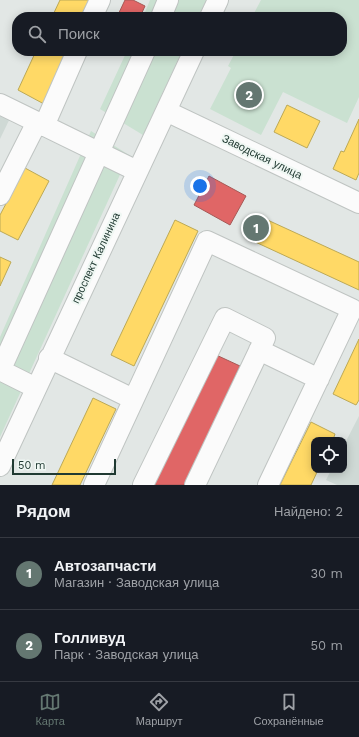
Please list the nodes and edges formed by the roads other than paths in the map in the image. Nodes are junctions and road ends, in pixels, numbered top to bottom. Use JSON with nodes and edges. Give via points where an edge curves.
{"nodes":[{"id":1,"x":100,"y":0,"type":"edge"},
{"id":2,"x":168,"y":0,"type":"edge"},
{"id":3,"x":218,"y":0,"type":"edge"},
{"id":4,"x":94,"y":12,"type":"edge"},
{"id":5,"x":162,"y":12,"type":"edge"},
{"id":6,"x":212,"y":12,"type":"edge"},
{"id":7,"x":75,"y":56,"type":"edge"},
{"id":8,"x":143,"y":56,"type":"edge"},
{"id":9,"x":192,"y":56,"type":"edge"},
{"id":10,"x":0,"y":104,"type":"edge"},
{"id":11,"x":166,"y":111,"type":"junction"},
{"id":12,"x":41,"y":124,"type":"junction"},
{"id":13,"x":98,"y":152,"type":"junction"},
{"id":14,"x":137,"y":172,"type":"junction"},
{"id":15,"x":0,"y":195,"type":"edge"},
{"id":16,"x":359,"y":203,"type":"edge"},
{"id":17,"x":356,"y":308,"type":"edge"},
{"id":18,"x":259,"y":350,"type":"junction"},
{"id":19,"x":49,"y":358,"type":"junction"},
{"id":20,"x":0,"y":370,"type":"edge"},
{"id":21,"x":319,"y":379,"type":"junction"},
{"id":22,"x":36,"y":388,"type":"junction"},
{"id":23,"x":133,"y":399,"type":"junction"},
{"id":24,"x":0,"y":466,"type":"edge"},
{"id":25,"x":94,"y":485,"type":"edge"},
{"id":26,"x":143,"y":485,"type":"edge"},
{"id":27,"x":195,"y":485,"type":"edge"},
{"id":28,"x":268,"y":485,"type":"edge"}],
"edges":[{"from":1,"to":4,"type":"street"},
{"from":2,"to":5,"type":"street"},
{"from":3,"to":6,"type":"street"},
{"from":7,"to":12,"type":"street"},
{"from":8,"to":13,"type":"street"},
{"from":9,"to":11,"type":"street","name":"проспект Калинина"},
{"from":10,"to":12,"type":"street"},
{"from":11,"to":14,"type":"street","name":"проспект Калинина"},
{"from":11,"to":16,"type":"street","name":"Заводская улица"},
{"from":12,"to":13,"type":"street"},
{"from":12,"to":15,"type":"street"},
{"from":13,"to":14,"type":"street"},
{"from":13,"to":20,"type":"street"},
{"from":14,"to":19,"type":"street","name":"проспект Калинина"},
{"from":17,"to":21,"type":"street"},
{"from":17,"to":23,"type":"street","via":[[207,241]]},
{"from":18,"to":21,"type":"street"},
{"from":18,"to":26,"type":"street","via":[[265,338],[225,318]]},
{"from":18,"to":27,"type":"street"},
{"from":19,"to":22,"type":"street","name":"проспект Калинина"},
{"from":19,"to":23,"type":"street"},
{"from":20,"to":22,"type":"street"},
{"from":21,"to":28,"type":"street"},
{"from":22,"to":24,"type":"street","name":"проспект Калинина"},
{"from":23,"to":25,"type":"street"}]}
